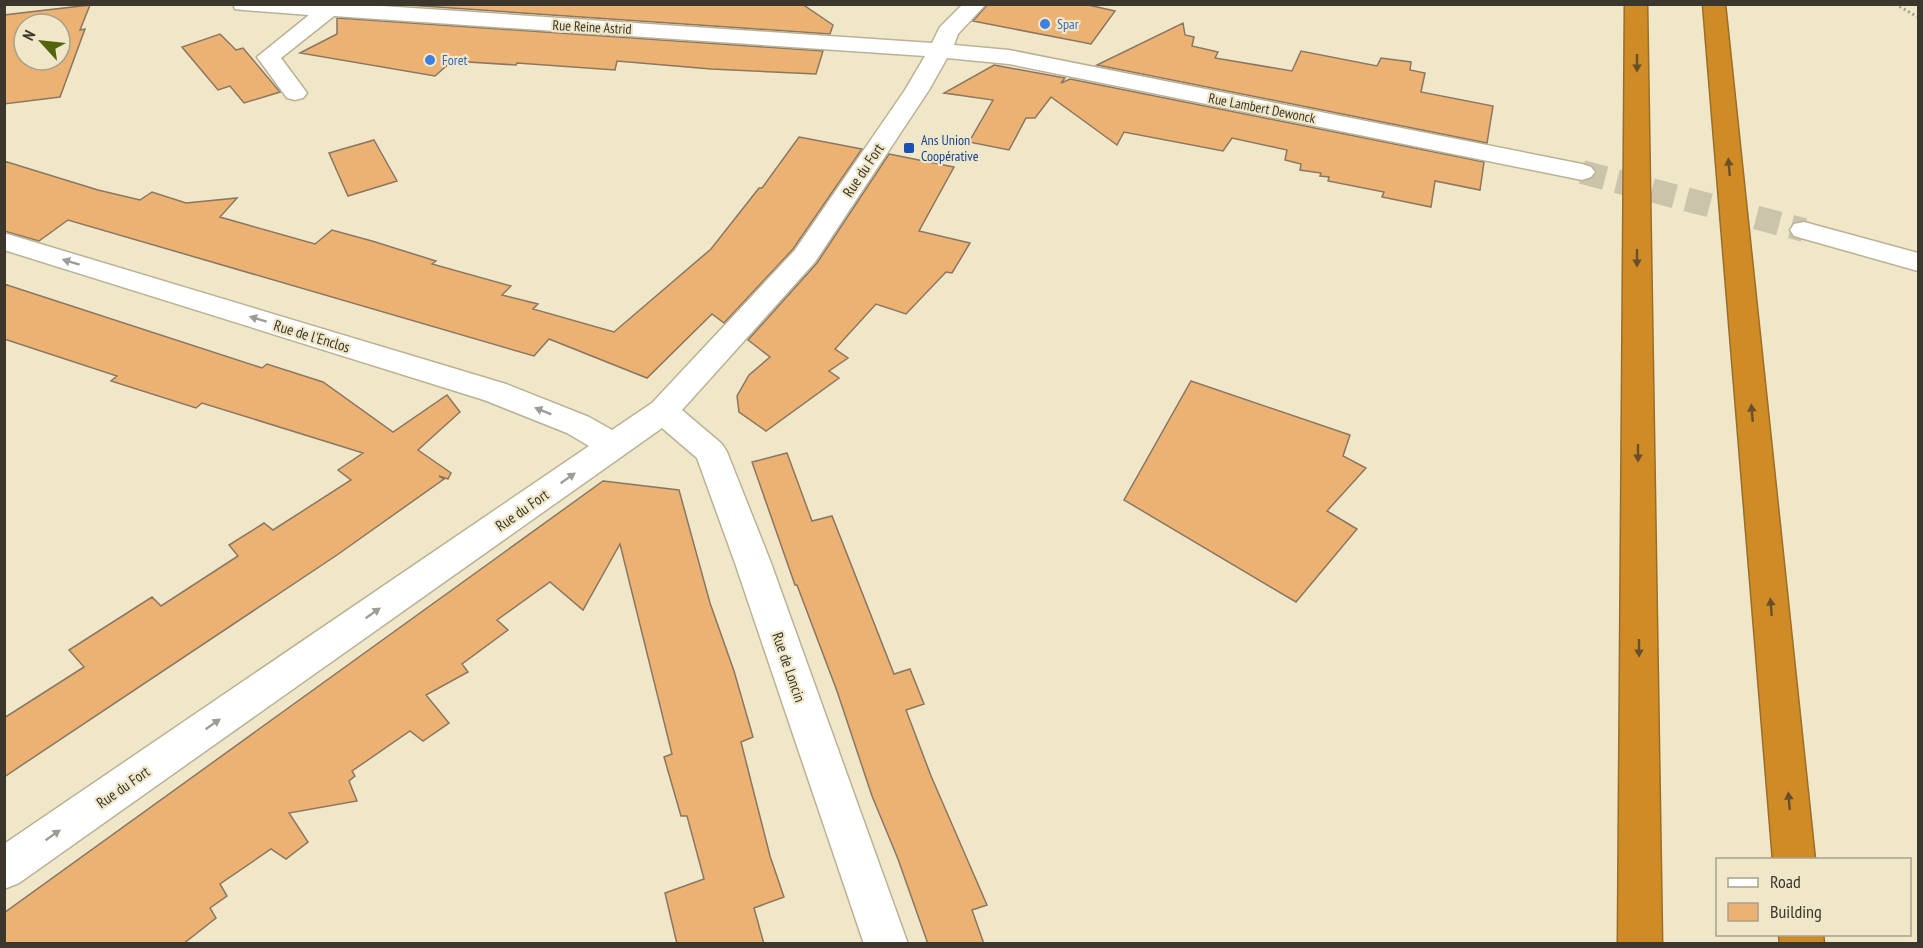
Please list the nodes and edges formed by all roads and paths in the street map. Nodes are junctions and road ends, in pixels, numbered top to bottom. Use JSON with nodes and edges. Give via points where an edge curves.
{"nodes":[{"id":1,"x":243,"y":4,"type":"edge"},
{"id":2,"x":975,"y":4,"type":"edge"},
{"id":3,"x":1636,"y":4,"type":"edge"},
{"id":4,"x":1714,"y":4,"type":"edge"},
{"id":5,"x":1895,"y":4,"type":"edge"},
{"id":6,"x":328,"y":10,"type":"junction"},
{"id":7,"x":1918,"y":16,"type":"edge"},
{"id":8,"x":941,"y":49,"type":"junction"},
{"id":9,"x":295,"y":93,"type":"dead end"},
{"id":10,"x":1582,"y":172,"type":"tunnel mouth"},
{"id":11,"x":1804,"y":230,"type":"tunnel mouth"},
{"id":12,"x":4,"y":241,"type":"edge"},
{"id":13,"x":1918,"y":262,"type":"edge"},
{"id":14,"x":663,"y":411,"type":"junction"},
{"id":15,"x":614,"y":446,"type":"junction"},
{"id":16,"x":1794,"y":858,"type":"edge"},
{"id":17,"x":4,"y":869,"type":"edge"},
{"id":18,"x":886,"y":944,"type":"edge"},
{"id":19,"x":1640,"y":944,"type":"edge"}],
"edges":[{"from":1,"to":6,"type":"street","name":"Rue Reine Astrid"},
{"from":2,"to":8,"type":"street","name":"Rue du Fort","via":[[948,32]]},
{"from":3,"to":19,"type":"highway","one_way":true},
{"from":16,"to":4,"type":"highway","one_way":true},
{"from":5,"to":7,"type":"path"},
{"from":6,"to":8,"type":"street","name":"Rue Reine Astrid"},
{"from":6,"to":9,"type":"street","via":[[268,57]]},
{"from":8,"to":10,"type":"street","name":"Rue Lambert Dewonck","via":[[1009,57]]},
{"from":8,"to":14,"type":"street","name":"Rue du Fort","via":[[806,255]]},
{"from":11,"to":13,"type":"street"},
{"from":15,"to":12,"type":"street","name":"Rue de l'Enclos","one_way":true,"via":[[578,425],[495,392]]},
{"from":14,"to":15,"type":"street","name":"Rue du Fort"},
{"from":14,"to":18,"type":"street","name":"Rue de Loncin","via":[[711,452]]},
{"from":17,"to":15,"type":"street","name":"Rue du Fort","one_way":true}]}
